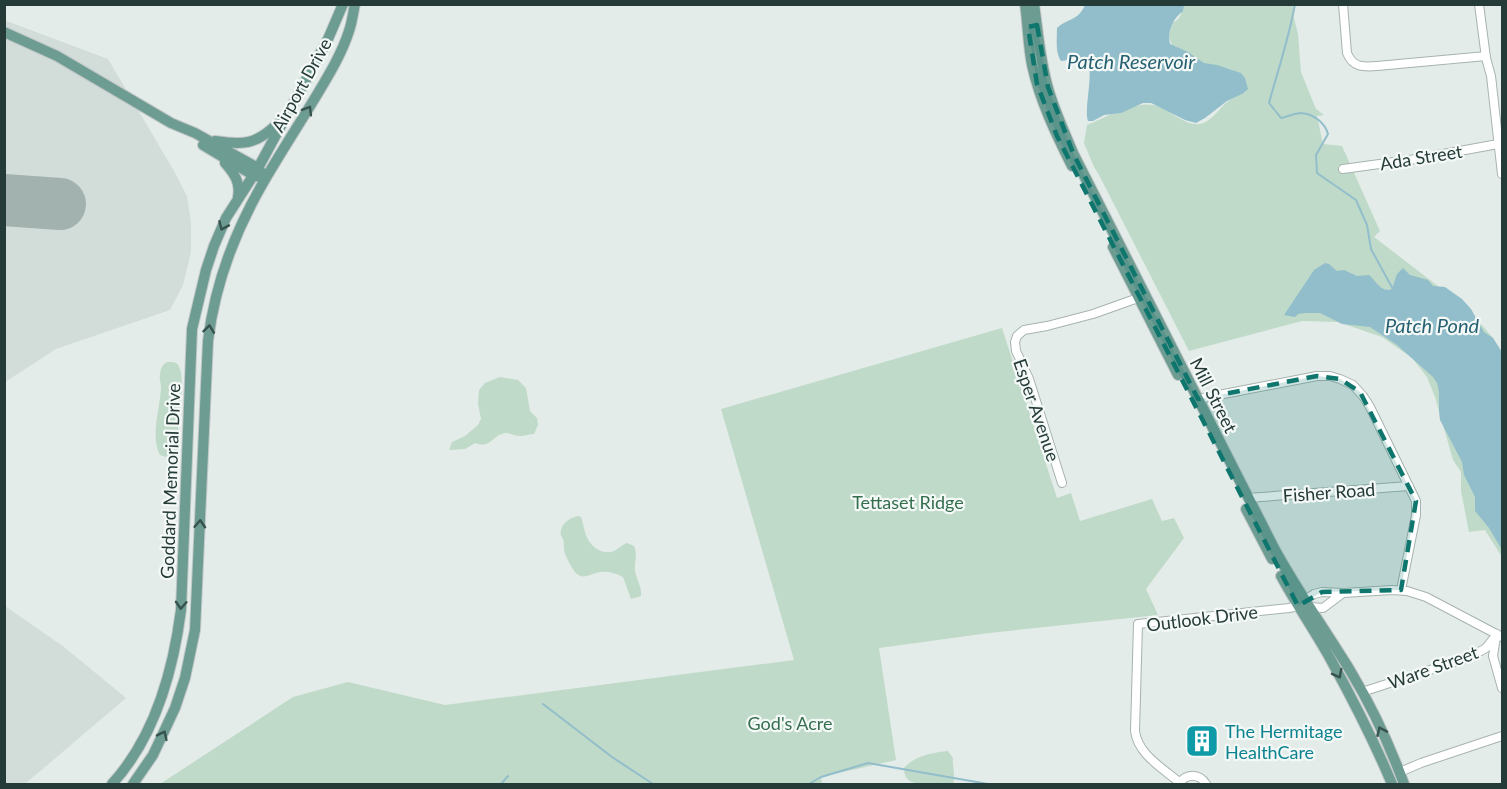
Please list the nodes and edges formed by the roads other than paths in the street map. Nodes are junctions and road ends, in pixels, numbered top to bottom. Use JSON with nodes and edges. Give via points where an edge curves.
{"nodes":[{"id":1,"x":343,"y":4,"type":"edge"},
{"id":2,"x":355,"y":4,"type":"edge"},
{"id":3,"x":1025,"y":4,"type":"edge"},
{"id":4,"x":1034,"y":4,"type":"edge"},
{"id":5,"x":1343,"y":4,"type":"edge"},
{"id":6,"x":1479,"y":4,"type":"edge"},
{"id":7,"x":1032,"y":26,"type":"junction"},
{"id":8,"x":4,"y":32,"type":"edge"},
{"id":9,"x":1486,"y":56,"type":"junction"},
{"id":10,"x":295,"y":99,"type":"junction"},
{"id":11,"x":171,"y":123,"type":"junction"},
{"id":12,"x":195,"y":133,"type":"junction"},
{"id":13,"x":1498,"y":144,"type":"junction"},
{"id":14,"x":212,"y":150,"type":"junction"},
{"id":15,"x":1343,"y":169,"type":"dead end"},
{"id":16,"x":255,"y":171,"type":"junction"},
{"id":17,"x":1503,"y":174,"type":"edge"},
{"id":18,"x":266,"y":178,"type":"junction"},
{"id":19,"x":237,"y":200,"type":"junction"},
{"id":20,"x":1138,"y":298,"type":"junction"},
{"id":21,"x":1198,"y":399,"type":"junction"},
{"id":22,"x":1062,"y":483,"type":"dead end"},
{"id":23,"x":1410,"y":486,"type":"junction"},
{"id":24,"x":1248,"y":498,"type":"junction"},
{"id":25,"x":1401,"y":590,"type":"junction"},
{"id":26,"x":1343,"y":593,"type":"junction"},
{"id":27,"x":1303,"y":604,"type":"junction"},
{"id":28,"x":1500,"y":635,"type":"edge"},
{"id":29,"x":1503,"y":688,"type":"edge"},
{"id":30,"x":1362,"y":692,"type":"junction"},
{"id":31,"x":1503,"y":736,"type":"edge"},
{"id":32,"x":1400,"y":772,"type":"junction"},
{"id":33,"x":112,"y":784,"type":"edge"},
{"id":34,"x":133,"y":784,"type":"edge"},
{"id":35,"x":1180,"y":784,"type":"edge"},
{"id":36,"x":1206,"y":784,"type":"edge"},
{"id":37,"x":1392,"y":784,"type":"edge"},
{"id":38,"x":1404,"y":784,"type":"edge"}],
"edges":[{"from":1,"to":10,"type":"main road","name":"Airport Drive"},
{"from":18,"to":2,"type":"main road","name":"Airport Drive","one_way":true,"via":[[342,49]]},
{"from":3,"to":7,"type":"main road","name":"Mill Street"},
{"from":4,"to":7,"type":"main road","name":"Mill Street"},
{"from":5,"to":9,"type":"street","via":[[1347,53],[1358,66]]},
{"from":6,"to":9,"type":"street"},
{"from":7,"to":20,"type":"main road","name":"Mill Street","via":[[1028,40],[1037,84],[1053,127]]},
{"from":7,"to":21,"type":"main road","name":"Mill Street","via":[[1057,117],[1073,153]]},
{"from":8,"to":11,"type":"main road","name":"Airport Drive","via":[[57,56]]},
{"from":9,"to":13,"type":"street"},
{"from":10,"to":12,"type":"main road","name":"Airport Drive","via":[[268,133],[257,140],[234,144]]},
{"from":10,"to":16,"type":"main road","name":"Airport Drive"},
{"from":11,"to":12,"type":"main road","name":"Airport Drive"},
{"from":11,"to":14,"type":"main road","name":"Airport Drive"},
{"from":12,"to":16,"type":"main road","name":"Airport Drive"},
{"from":13,"to":15,"type":"street","name":"Ada Street"},
{"from":13,"to":17,"type":"street"},
{"from":14,"to":16,"type":"main road","name":"Airport Drive"},
{"from":14,"to":19,"type":"main road","via":[[236,177]]},
{"from":16,"to":18,"type":"main road","name":"Airport Drive"},
{"from":16,"to":19,"type":"main road","name":"Goddard Memorial Drive"},
{"from":34,"to":18,"type":"main road","name":"Goddard Memorial Drive","one_way":true,"via":[[169,723],[189,662],[195,630],[212,312],[228,253]]},
{"from":19,"to":33,"type":"main road","name":"Goddard Memorial Drive","one_way":true,"via":[[211,254],[192,329],[182,610],[176,650],[150,725]]},
{"from":20,"to":22,"type":"street","name":"Esper Avenue","via":[[1093,314],[1024,330],[1017,336],[1016,351],[1029,379]]},
{"from":20,"to":27,"type":"main road","name":"Mill Street","via":[[1260,539]]},
{"from":21,"to":23,"type":"street","via":[[1312,376],[1340,379],[1353,385],[1366,399]]},
{"from":21,"to":24,"type":"main road","name":"Mill Street"},
{"from":23,"to":24,"type":"street","name":"Fisher Road"},
{"from":23,"to":25,"type":"street","via":[[1416,515]]},
{"from":24,"to":27,"type":"main road","name":"Mill Street"},
{"from":25,"to":26,"type":"street"},
{"from":25,"to":28,"type":"street","via":[[1426,597]]},
{"from":26,"to":27,"type":"street","via":[[1316,593]]},
{"from":26,"to":27,"type":"street","via":[[1323,608]]},
{"from":27,"to":30,"type":"main road","name":"Mill Street"},
{"from":27,"to":35,"type":"street","name":"Outlook Drive","via":[[1138,624],[1137,742]]},
{"from":27,"to":37,"type":"main road","name":"Mill Street","one_way":true},
{"from":28,"to":29,"type":"street","via":[[1493,656]]},
{"from":28,"to":30,"type":"street","name":"Ware Street","via":[[1470,657]]},
{"from":32,"to":30,"type":"main road","name":"Mill Street","one_way":true},
{"from":31,"to":32,"type":"street"},
{"from":32,"to":38,"type":"main road","name":"Mill Street"},
{"from":35,"to":36,"type":"street","via":[[1194,775]]}]}
